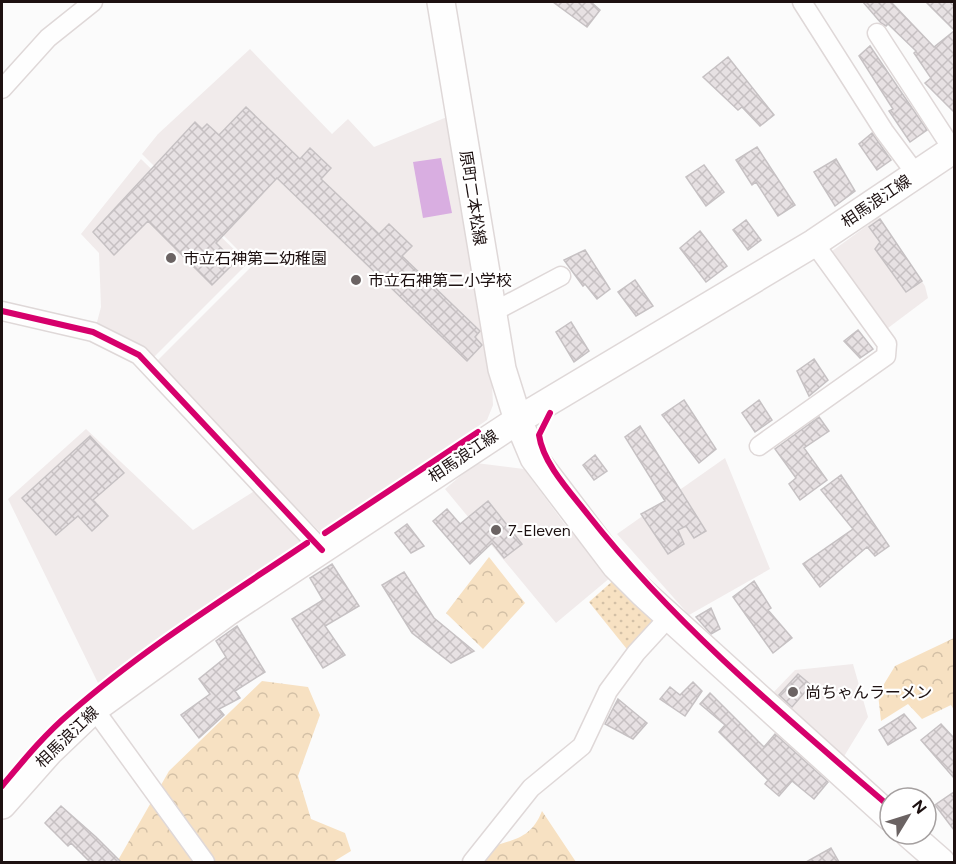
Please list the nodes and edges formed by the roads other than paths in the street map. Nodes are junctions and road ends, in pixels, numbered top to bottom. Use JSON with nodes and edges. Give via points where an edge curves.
{"nodes":[{"id":1,"x":93,"y":2,"type":"edge"},
{"id":2,"x":441,"y":2,"type":"edge"},
{"id":3,"x":802,"y":2,"type":"edge"},
{"id":4,"x":877,"y":33,"type":"dead end"},
{"id":5,"x":2,"y":89,"type":"edge"},
{"id":6,"x":954,"y":149,"type":"edge"},
{"id":7,"x":916,"y":174,"type":"junction"},
{"id":8,"x":814,"y":243,"type":"junction"},
{"id":9,"x":561,"y":276,"type":"dead end"},
{"id":10,"x":2,"y":311,"type":"edge"},
{"id":11,"x":493,"y":312,"type":"junction"},
{"id":12,"x":518,"y":420,"type":"junction"},
{"id":13,"x":759,"y":446,"type":"dead end"},
{"id":14,"x":322,"y":550,"type":"junction"},
{"id":15,"x":669,"y":617,"type":"junction"},
{"id":16,"x":94,"y":709,"type":"junction"},
{"id":17,"x":2,"y":805,"type":"edge"},
{"id":18,"x":878,"y":806,"type":"edge"},
{"id":19,"x":923,"y":846,"type":"edge"},
{"id":20,"x":205,"y":862,"type":"edge"},
{"id":21,"x":472,"y":862,"type":"edge"},
{"id":22,"x":941,"y":862,"type":"edge"}],
"edges":[{"from":1,"to":5,"type":"street","via":[[48,38]]},
{"from":2,"to":11,"type":"main road","name":"原町二本松線"},
{"from":3,"to":7,"type":"street"},
{"from":4,"to":6,"type":"street"},
{"from":6,"to":7,"type":"main road","name":"相馬浪江線"},
{"from":7,"to":8,"type":"main road","name":"相馬浪江線"},
{"from":8,"to":12,"type":"main road","name":"相馬浪江線"},
{"from":8,"to":13,"type":"street","via":[[887,344],[886,356]]},
{"from":9,"to":11,"type":"street"},
{"from":10,"to":14,"type":"street","via":[[93,332],[139,355]]},
{"from":11,"to":12,"type":"main road","name":"原町二本松線","via":[[502,369]]},
{"from":12,"to":14,"type":"main road","name":"相馬浪江線"},
{"from":12,"to":15,"type":"main road","name":"原町二本松線","via":[[534,458],[576,515],[616,566]]},
{"from":14,"to":16,"type":"main road","name":"相馬浪江線","via":[[226,613]]},
{"from":15,"to":18,"type":"main road","name":"原町二本松線"},
{"from":15,"to":21,"type":"street","via":[[608,691],[582,746],[531,788]]},
{"from":16,"to":17,"type":"main road","name":"相馬浪江線"},
{"from":16,"to":20,"type":"street"},
{"from":19,"to":22,"type":"main road"}]}
